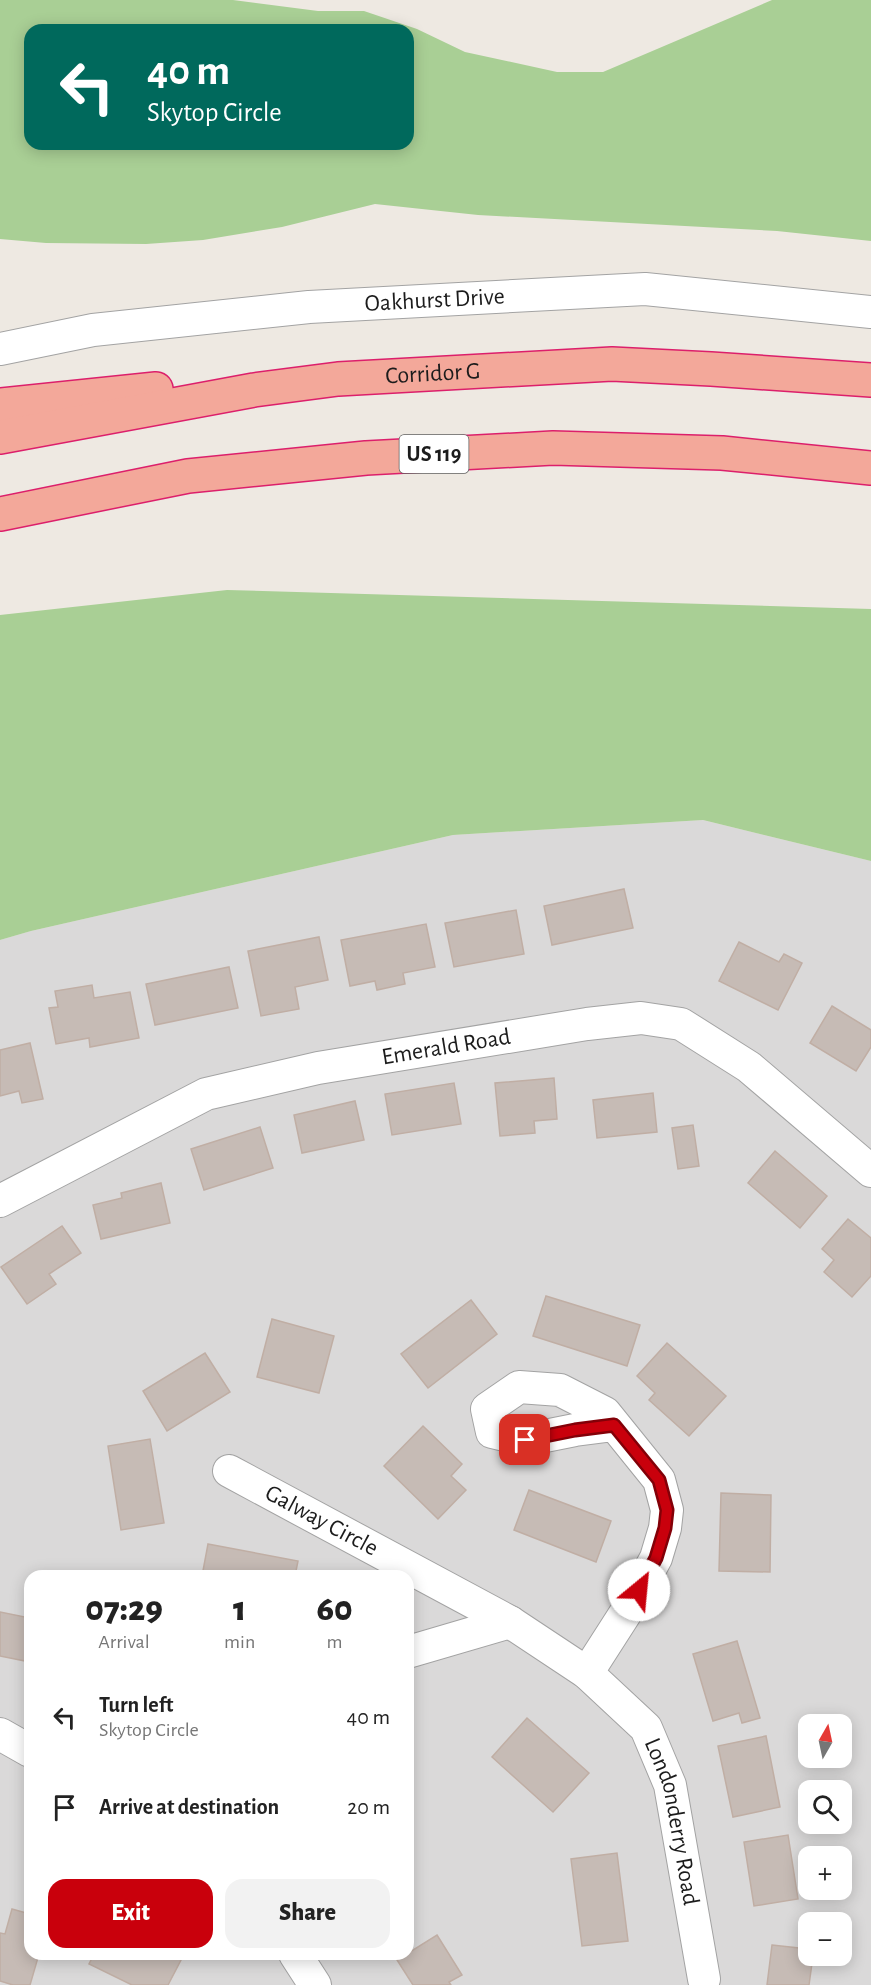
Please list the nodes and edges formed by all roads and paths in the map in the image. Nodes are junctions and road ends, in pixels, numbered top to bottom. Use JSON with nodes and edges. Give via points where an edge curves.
{"nodes":[{"id":1,"x":871,"y":312,"type":"edge"},
{"id":2,"x":0,"y":349,"type":"edge"},
{"id":3,"x":871,"y":380,"type":"edge"},
{"id":4,"x":254,"y":390,"type":"junction"},
{"id":5,"x":0,"y":405,"type":"edge"},
{"id":6,"x":0,"y":437,"type":"edge"},
{"id":7,"x":871,"y":468,"type":"edge"},
{"id":8,"x":0,"y":514,"type":"edge"},
{"id":9,"x":871,"y":1171,"type":"edge"},
{"id":10,"x":0,"y":1201,"type":"edge"},
{"id":11,"x":614,"y":1425,"type":"dead end"},
{"id":12,"x":229,"y":1471,"type":"dead end"},
{"id":13,"x":413,"y":1570,"type":"edge"},
{"id":14,"x":414,"y":1570,"type":"edge"},
{"id":15,"x":510,"y":1622,"type":"junction"},
{"id":16,"x":414,"y":1651,"type":"edge"},
{"id":17,"x":587,"y":1673,"type":"junction"},
{"id":18,"x":299,"y":1960,"type":"edge"},
{"id":19,"x":704,"y":1979,"type":"dead end"},
{"id":20,"x":315,"y":1985,"type":"edge"}],
"edges":[{"from":1,"to":2,"type":"street","name":"Oakhurst Drive","via":[[645,289],[309,307],[93,330]]},
{"from":3,"to":4,"type":"highway","name":"Corridor G","via":[[612,364],[338,379]]},
{"from":4,"to":5,"type":"highway","via":[[150,389]]},
{"from":4,"to":6,"type":"highway","name":"Corridor G"},
{"from":7,"to":8,"type":"highway","number":"US 119","via":[[722,453],[554,448],[390,457],[188,476]]},
{"from":9,"to":10,"type":"street","name":"Emerald Road","via":[[749,1067],[681,1024],[641,1018],[318,1068],[206,1094]]},
{"from":11,"to":17,"type":"street","via":[[659,1480],[667,1510],[656,1558]]},
{"from":12,"to":13,"type":"street","name":"Galway Circle"},
{"from":14,"to":15,"type":"street","name":"Galway Circle"},
{"from":15,"to":16,"type":"street"},
{"from":15,"to":17,"type":"street","name":"Londonderry Road"},
{"from":17,"to":19,"type":"street","name":"Londonderry Road","via":[[646,1728],[670,1785]]},
{"from":18,"to":20,"type":"street"}]}
